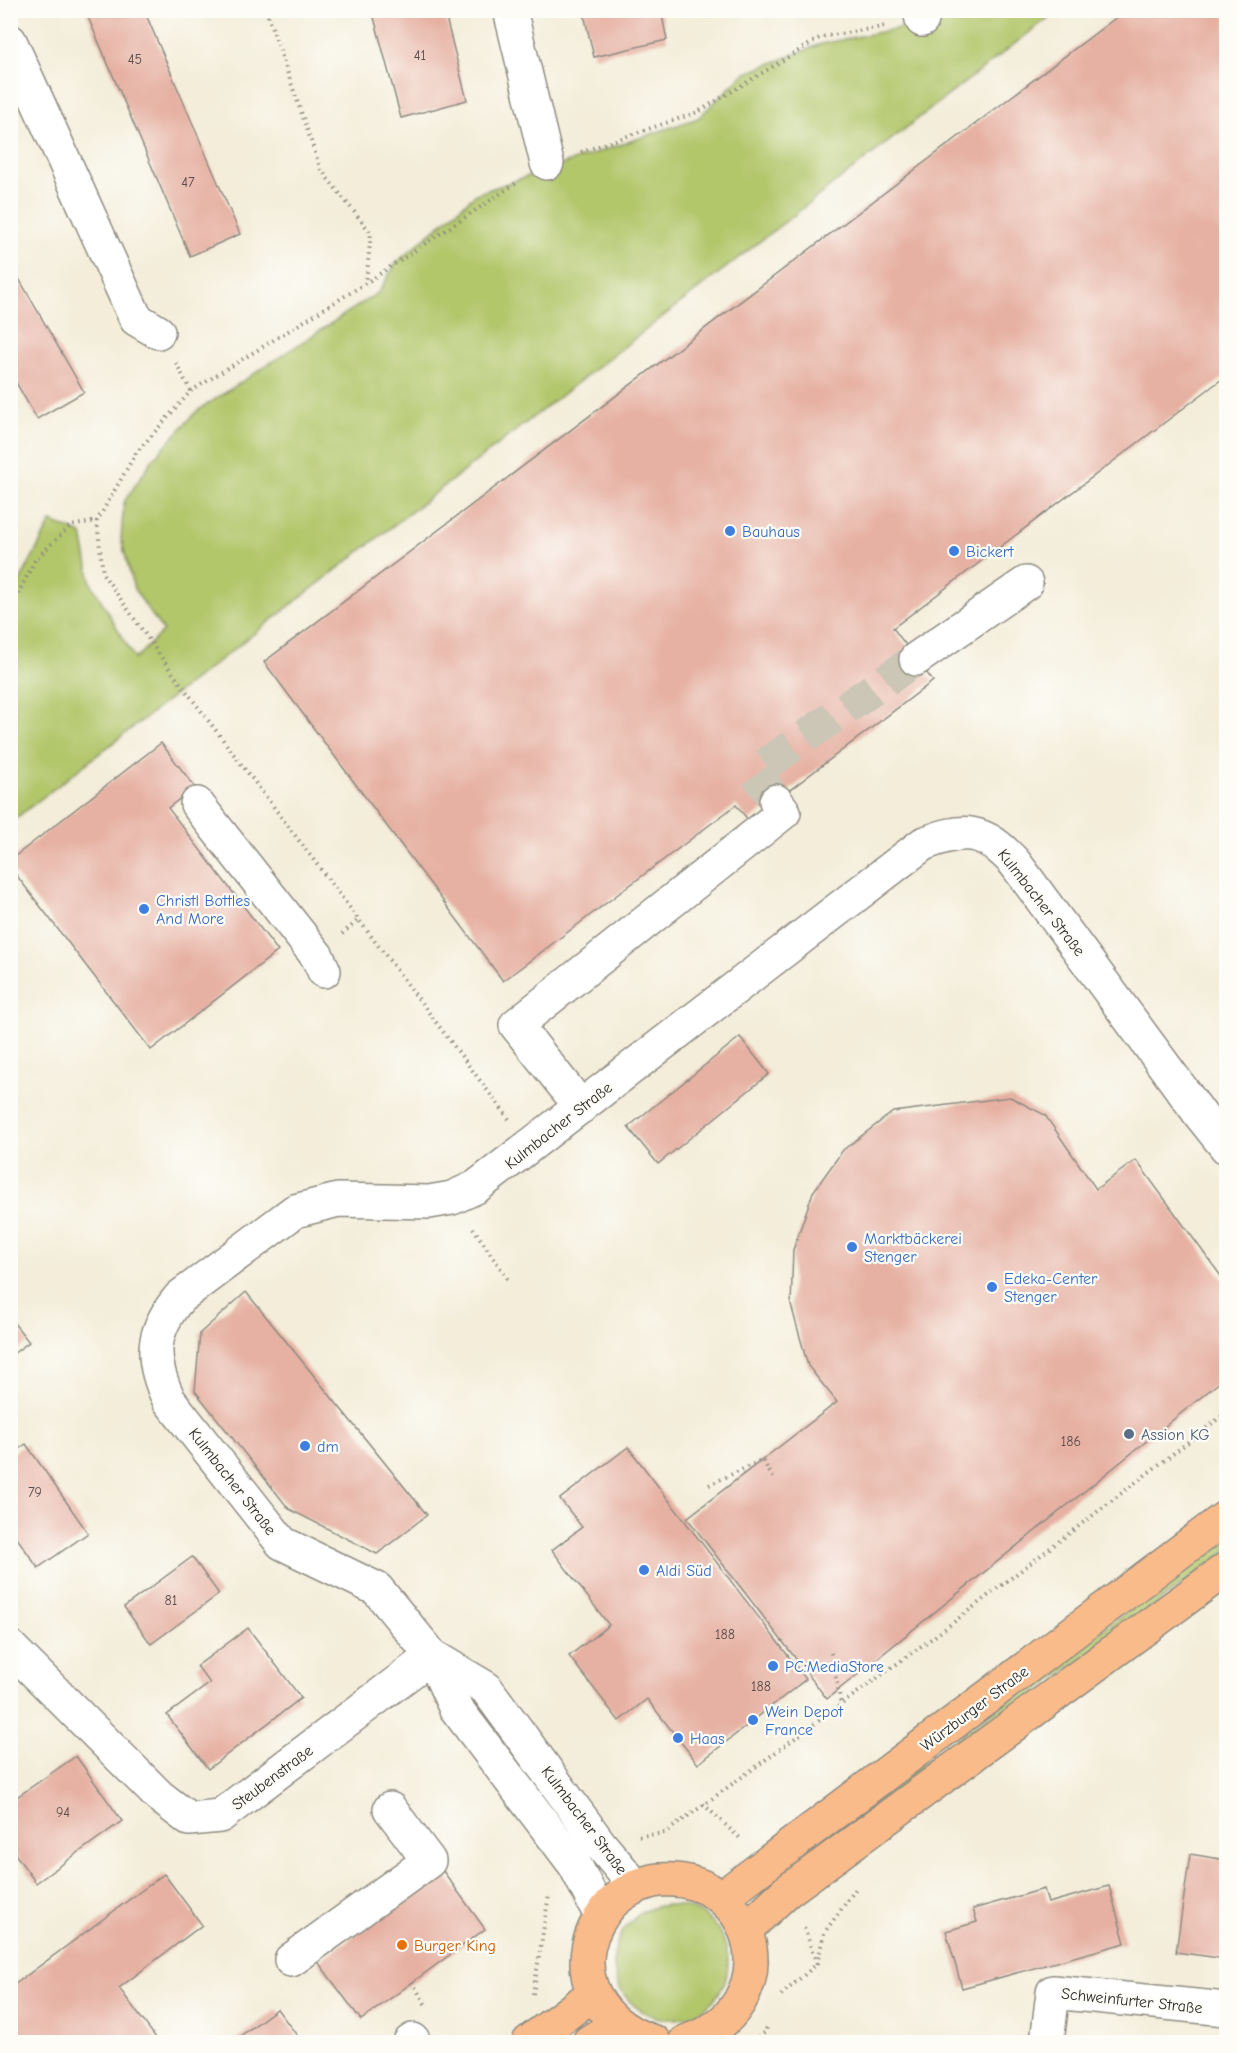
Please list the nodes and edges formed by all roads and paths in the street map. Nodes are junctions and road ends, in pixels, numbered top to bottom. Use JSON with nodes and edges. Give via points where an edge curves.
{"nodes":[{"id":1,"x":266,"y":10,"type":"edge"},
{"id":2,"x":510,"y":10,"type":"edge"},
{"id":3,"x":921,"y":15,"type":"edge"},
{"id":4,"x":10,"y":41,"type":"edge"},
{"id":5,"x":547,"y":163,"type":"junction"},
{"id":6,"x":366,"y":283,"type":"junction"},
{"id":7,"x":158,"y":332,"type":"dead end"},
{"id":8,"x":97,"y":521,"type":"junction"},
{"id":9,"x":1026,"y":583,"type":"dead end"},
{"id":10,"x":10,"y":610,"type":"edge"},
{"id":11,"x":916,"y":659,"type":"tunnel mouth"},
{"id":12,"x":776,"y":801,"type":"dead end"},
{"id":13,"x":197,"y":804,"type":"dead end"},
{"id":14,"x":324,"y":971,"type":"dead end"},
{"id":15,"x":581,"y":1107,"type":"junction"},
{"id":16,"x":1227,"y":1147,"type":"edge"},
{"id":17,"x":530,"y":1148,"type":"junction"},
{"id":18,"x":452,"y":1198,"type":"junction"},
{"id":19,"x":509,"y":1281,"type":"dead end"},
{"id":20,"x":1227,"y":1413,"type":"edge"},
{"id":21,"x":774,"y":1479,"type":"dead end"},
{"id":22,"x":709,"y":1485,"type":"dead end"},
{"id":23,"x":1227,"y":1517,"type":"edge"},
{"id":24,"x":1227,"y":1569,"type":"edge"},
{"id":25,"x":10,"y":1647,"type":"edge"},
{"id":26,"x":831,"y":1653,"type":"dead end"},
{"id":27,"x":432,"y":1656,"type":"junction"},
{"id":28,"x":841,"y":1704,"type":"junction"},
{"id":29,"x":390,"y":1809,"type":"dead end"},
{"id":30,"x":600,"y":1844,"type":"junction"},
{"id":31,"x":575,"y":1865,"type":"junction"},
{"id":32,"x":636,"y":1887,"type":"junction"},
{"id":33,"x":721,"y":1898,"type":"junction"},
{"id":34,"x":601,"y":1916,"type":"junction"},
{"id":35,"x":745,"y":1930,"type":"junction"},
{"id":36,"x":291,"y":1960,"type":"dead end"},
{"id":37,"x":593,"y":1994,"type":"junction"},
{"id":38,"x":1227,"y":2009,"type":"edge"},
{"id":39,"x":616,"y":2025,"type":"junction"},
{"id":40,"x":535,"y":2038,"type":"edge"},
{"id":41,"x":589,"y":2043,"type":"edge"},
{"id":42,"x":654,"y":2043,"type":"edge"},
{"id":43,"x":685,"y":2043,"type":"edge"},
{"id":44,"x":1047,"y":2043,"type":"edge"}],
"edges":[{"from":1,"to":6,"type":"path","via":[[321,170],[371,232]]},
{"from":2,"to":5,"type":"street"},
{"from":3,"to":5,"type":"path","via":[[821,37],[698,112]]},
{"from":4,"to":7,"type":"street","via":[[136,319]]},
{"from":5,"to":6,"type":"path"},
{"from":6,"to":8,"type":"path","via":[[191,391],[136,453]]},
{"from":8,"to":10,"type":"path","via":[[70,526],[35,560]]},
{"from":8,"to":17,"type":"path","via":[[103,574],[168,667]]},
{"from":9,"to":11,"type":"street"},
{"from":12,"to":15,"type":"street","via":[[784,812],[516,1024]]},
{"from":13,"to":14,"type":"street","via":[[317,956]]},
{"from":15,"to":16,"type":"street","name":"Kulmbacher Straße","via":[[923,844],[950,833],[973,834],[998,844],[1015,863]]},
{"from":15,"to":17,"type":"street","name":"Kulmbacher Straße"},
{"from":17,"to":18,"type":"street","name":"Kulmbacher Straße","via":[[476,1187]]},
{"from":18,"to":19,"type":"path"},
{"from":18,"to":27,"type":"street","name":"Kulmbacher Straße","via":[[429,1202],[338,1200],[296,1211],[180,1297],[168,1311],[155,1343],[157,1374],[169,1400],[282,1543],[377,1589]]},
{"from":20,"to":28,"type":"path"},
{"from":21,"to":22,"type":"path","via":[[762,1460]]},
{"from":23,"to":33,"type":"main road","name":"Würzburger Straße"},
{"from":24,"to":35,"type":"main road","via":[[786,1892]]},
{"from":25,"to":27,"type":"street","name":"Steubenstraße","via":[[159,1796],[189,1819],[220,1816]]},
{"from":26,"to":28,"type":"path"},
{"from":27,"to":30,"type":"street","name":"Kulmbacher Straße","via":[[486,1688]]},
{"from":27,"to":31,"type":"street","name":"Kulmbacher Straße","via":[[455,1707]]},
{"from":28,"to":30,"type":"path","via":[[666,1833],[606,1839]]},
{"from":29,"to":36,"type":"street","via":[[429,1861]]},
{"from":30,"to":32,"type":"street","name":"Kulmbacher Straße"},
{"from":31,"to":34,"type":"street","name":"Kulmbacher Straße"},
{"from":31,"to":40,"type":"path","via":[[551,1887],[529,2016]]},
{"from":32,"to":33,"type":"main road","via":[[657,1880],[680,1880],[702,1886]]},
{"from":32,"to":34,"type":"main road","via":[[616,1899]]},
{"from":33,"to":35,"type":"main road"},
{"from":34,"to":37,"type":"main road","via":[[587,1954]]},
{"from":35,"to":43,"type":"main road","via":[[751,1964],[742,2000],[727,2020]]},
{"from":37,"to":39,"type":"main road"},
{"from":37,"to":40,"type":"main road"},
{"from":38,"to":44,"type":"street","name":"Schweinfurter Straße","via":[[1053,1992]]},
{"from":39,"to":41,"type":"main road"},
{"from":39,"to":42,"type":"main road"}]}
